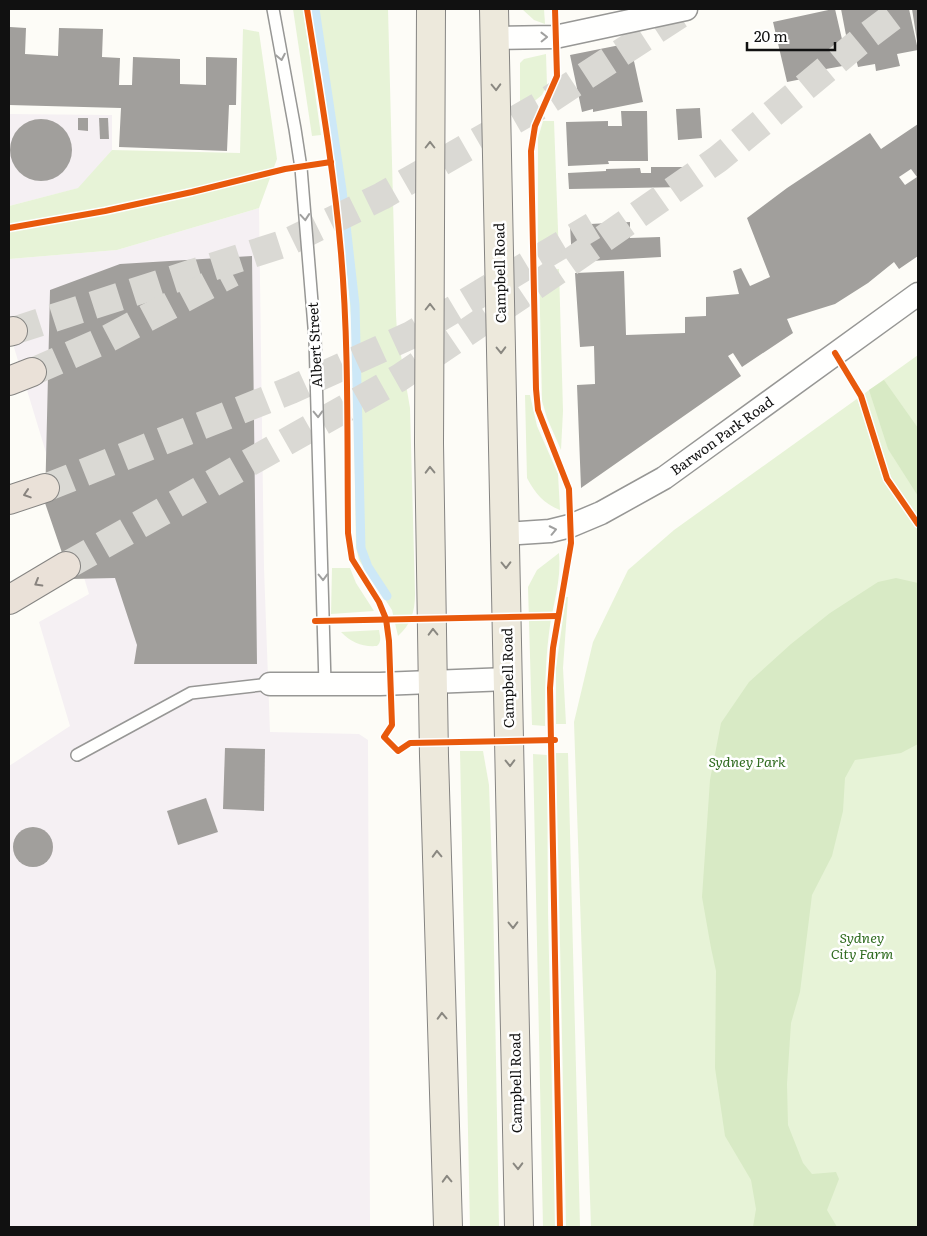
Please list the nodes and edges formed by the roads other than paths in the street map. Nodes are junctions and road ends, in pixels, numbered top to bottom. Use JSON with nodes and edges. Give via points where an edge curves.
{"nodes":[{"id":1,"x":264,"y":9,"type":"edge"},
{"id":2,"x":274,"y":9,"type":"edge"},
{"id":3,"x":431,"y":9,"type":"edge"},
{"id":4,"x":494,"y":9,"type":"edge"},
{"id":5,"x":686,"y":9,"type":"edge"},
{"id":6,"x":495,"y":38,"type":"junction"},
{"id":7,"x":918,"y":294,"type":"edge"},
{"id":8,"x":45,"y":488,"type":"tunnel mouth"},
{"id":9,"x":9,"y":500,"type":"edge"},
{"id":10,"x":505,"y":534,"type":"junction"},
{"id":11,"x":66,"y":566,"type":"tunnel mouth"},
{"id":12,"x":9,"y":600,"type":"edge"},
{"id":13,"x":508,"y":679,"type":"junction"},
{"id":14,"x":434,"y":681,"type":"junction"},
{"id":15,"x":270,"y":684,"type":"joint"},
{"id":16,"x":325,"y":684,"type":"junction"},
{"id":17,"x":77,"y":755,"type":"dead end"},
{"id":18,"x":448,"y":1227,"type":"edge"},
{"id":19,"x":519,"y":1227,"type":"edge"}],
"edges":[{"from":1,"to":2,"type":"lane"},
{"from":2,"to":16,"type":"lane","name":"Albert Street","one_way":true,"via":[[301,168],[315,339]]},
{"from":14,"to":3,"type":"main road","one_way":true,"via":[[429,443]]},
{"from":4,"to":6,"type":"main road","name":"Campbell Road"},
{"from":6,"to":5,"type":"street","one_way":true,"via":[[555,37]]},
{"from":6,"to":10,"type":"main road","name":"Campbell Road","one_way":true},
{"from":10,"to":7,"type":"street","name":"Barwon Park Road","one_way":true,"via":[[550,531],[570,526],[601,513],[664,478]]},
{"from":8,"to":9,"type":"highway","one_way":true},
{"from":10,"to":13,"type":"main road","name":"Campbell Road","one_way":true},
{"from":11,"to":12,"type":"highway","one_way":true},
{"from":13,"to":14,"type":"street"},
{"from":13,"to":19,"type":"main road","name":"Campbell Road","one_way":true},
{"from":14,"to":16,"type":"street"},
{"from":18,"to":14,"type":"main road","one_way":true},
{"from":15,"to":16,"type":"street"},
{"from":15,"to":17,"type":"lane","via":[[191,693]]}]}
